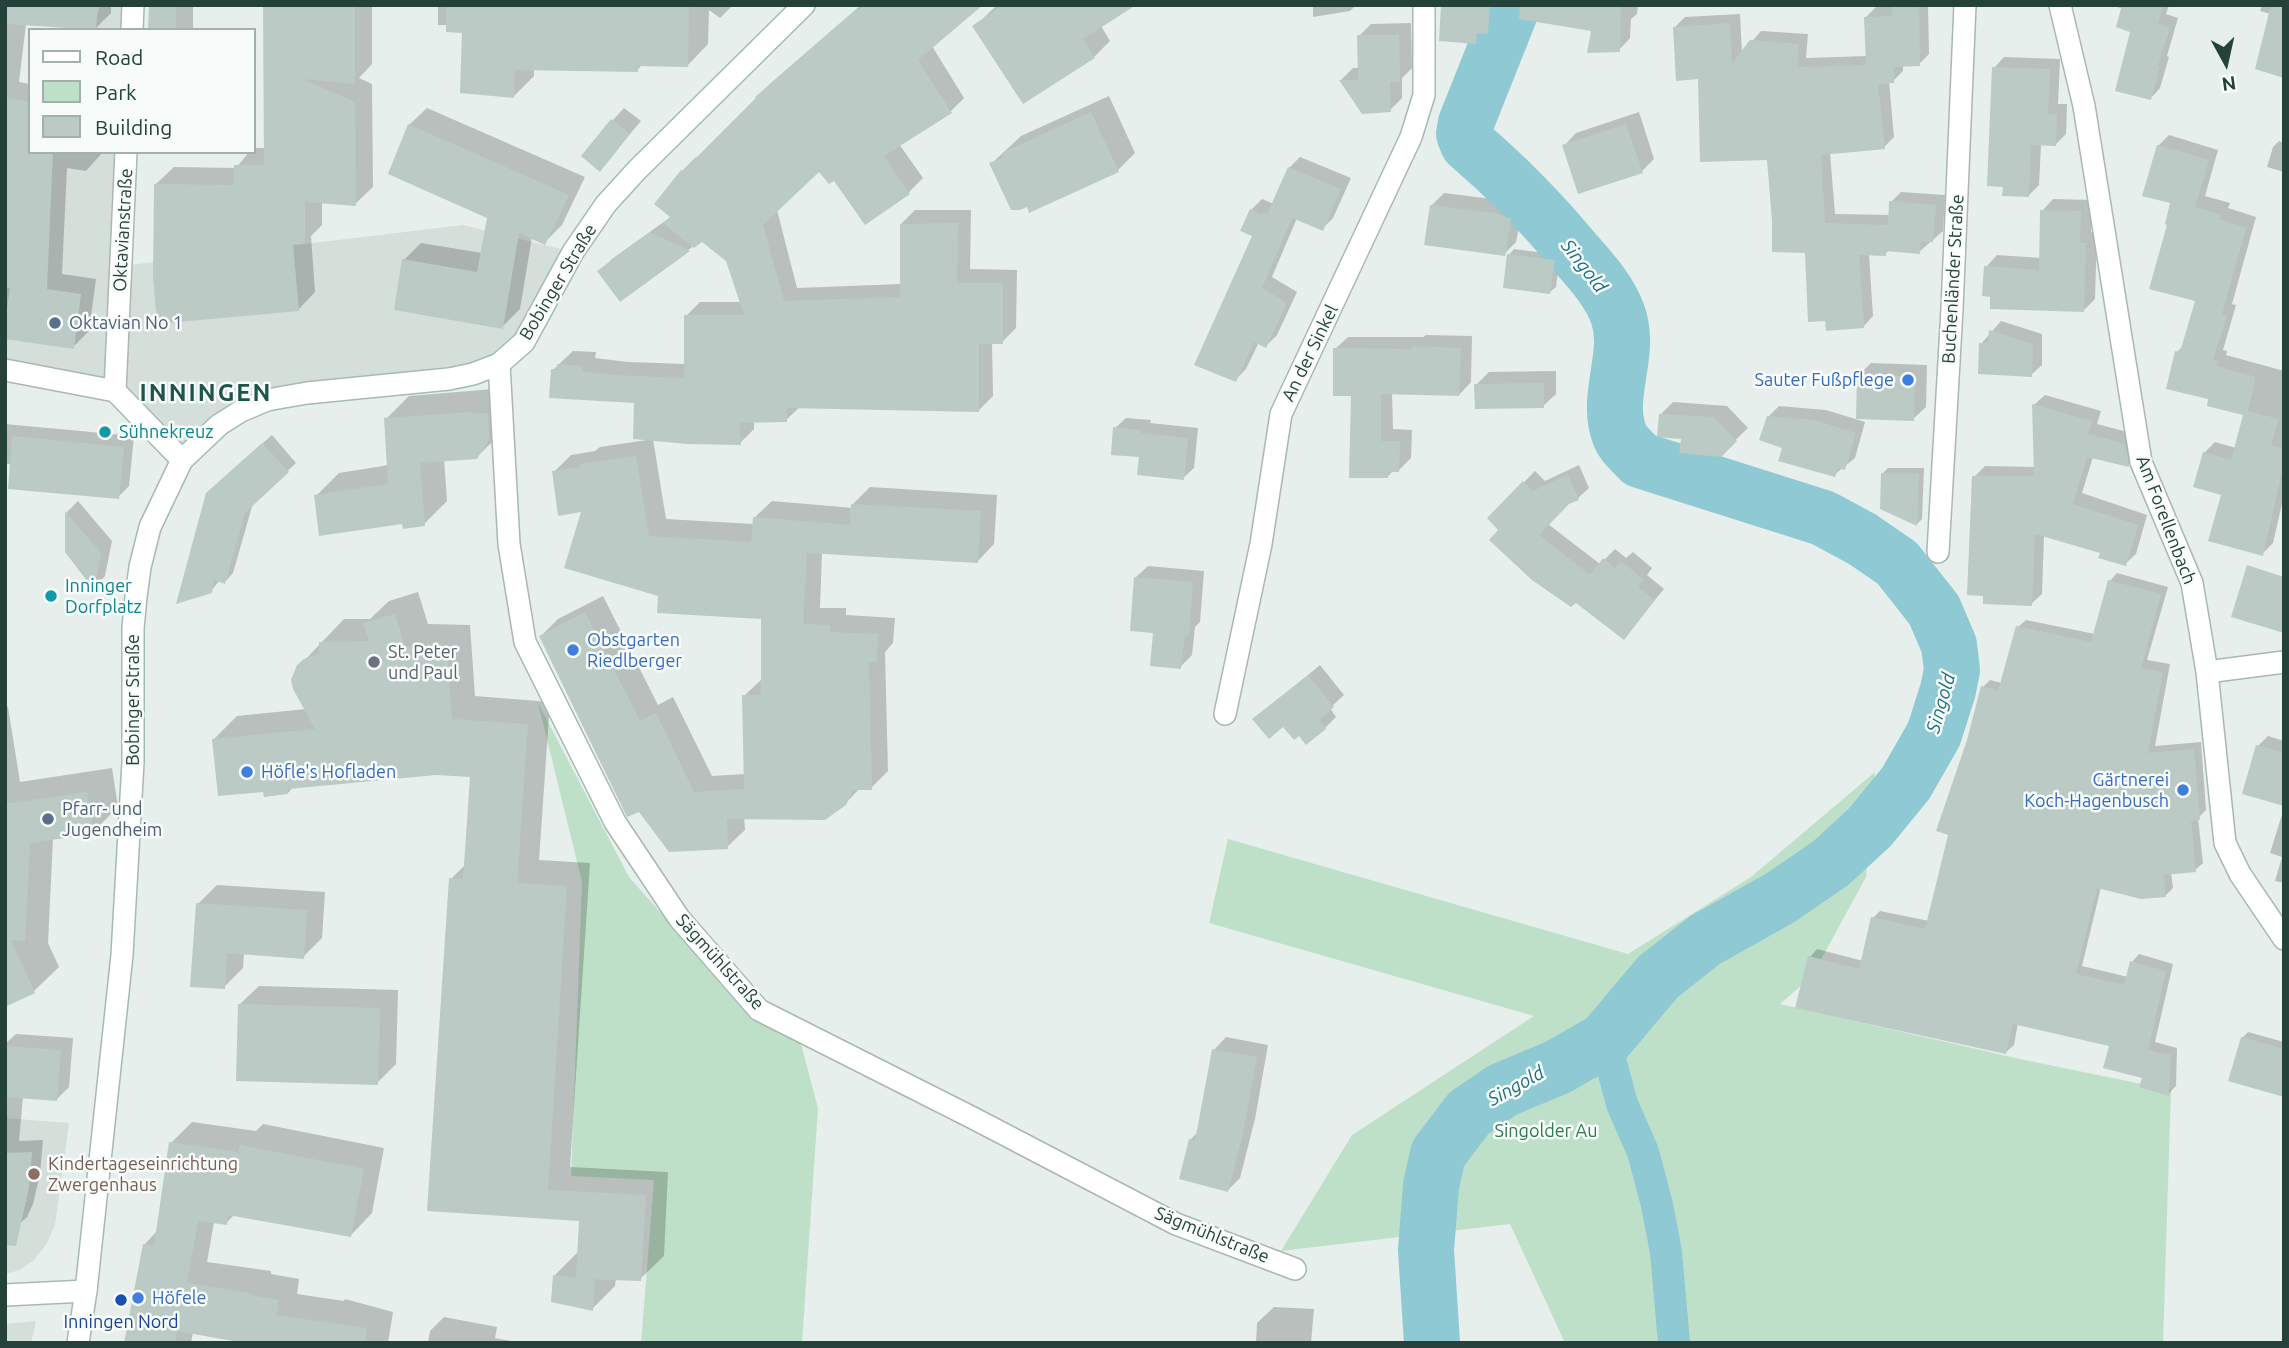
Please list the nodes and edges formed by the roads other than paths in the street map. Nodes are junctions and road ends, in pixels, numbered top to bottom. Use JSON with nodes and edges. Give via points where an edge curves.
{"nodes":[{"id":1,"x":133,"y":5,"type":"edge"},
{"id":2,"x":804,"y":5,"type":"edge"},
{"id":3,"x":1424,"y":5,"type":"edge"},
{"id":4,"x":1965,"y":5,"type":"edge"},
{"id":5,"x":2060,"y":5,"type":"edge"},
{"id":6,"x":132,"y":28,"type":"edge"},
{"id":7,"x":126,"y":154,"type":"edge"},
{"id":8,"x":499,"y":364,"type":"junction"},
{"id":9,"x":5,"y":370,"type":"edge"},
{"id":10,"x":115,"y":391,"type":"junction"},
{"id":11,"x":182,"y":460,"type":"junction"},
{"id":12,"x":1938,"y":552,"type":"dead end"},
{"id":13,"x":2284,"y":662,"type":"edge"},
{"id":14,"x":2207,"y":672,"type":"junction"},
{"id":15,"x":1225,"y":714,"type":"dead end"},
{"id":16,"x":2284,"y":939,"type":"edge"},
{"id":17,"x":1295,"y":1269,"type":"dead end"},
{"id":18,"x":86,"y":1291,"type":"junction"},
{"id":19,"x":5,"y":1295,"type":"edge"},
{"id":20,"x":78,"y":1343,"type":"edge"}],
"edges":[{"from":1,"to":6,"type":"street"},
{"from":2,"to":8,"type":"street","name":"Bobinger Straße","via":[[606,204],[524,342]]},
{"from":3,"to":15,"type":"street","name":"An der Sinkel","via":[[1424,95],[1411,137],[1280,414],[1261,544]]},
{"from":4,"to":12,"type":"street","name":"Buchenländer Straße"},
{"from":5,"to":14,"type":"street","name":"Am Forellenbach","via":[[2084,106],[2141,462],[2192,583]]},
{"from":7,"to":10,"type":"street","name":"Oktavianstraße"},
{"from":8,"to":11,"type":"street","name":"Bobinger Straße","via":[[449,379],[267,400],[219,425]]},
{"from":8,"to":17,"type":"street","name":"Sägmühlstraße","via":[[509,544],[525,642],[615,822],[679,918],[750,1000],[759,1010],[1176,1224]]},
{"from":9,"to":10,"type":"street"},
{"from":10,"to":11,"type":"street"},
{"from":11,"to":18,"type":"street","name":"Bobinger Straße","via":[[150,527],[136,597],[122,955]]},
{"from":13,"to":14,"type":"street"},
{"from":14,"to":16,"type":"street","name":"Am Forellenbach","via":[[2225,844]]},
{"from":18,"to":19,"type":"street"},
{"from":18,"to":20,"type":"street","name":"Bobinger Straße"}]}
